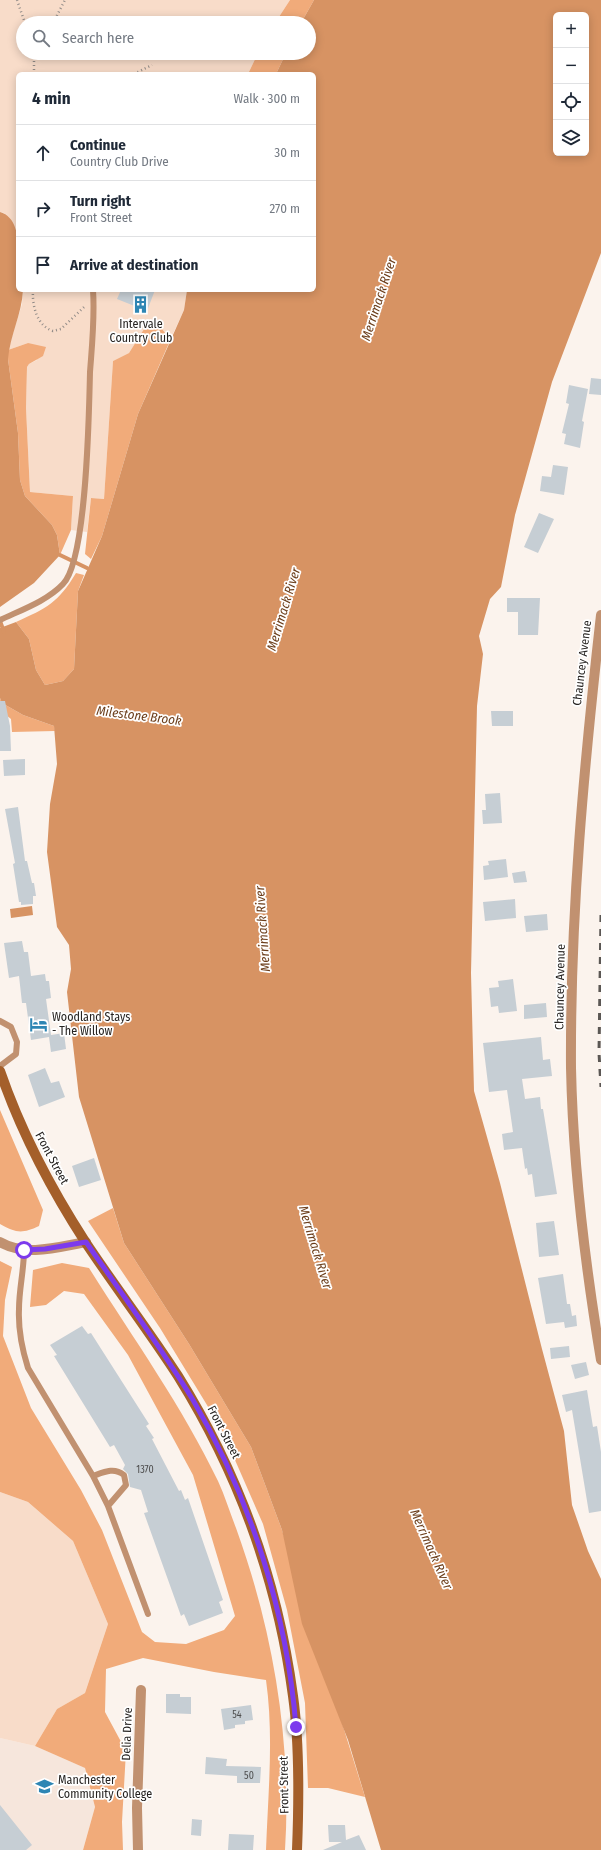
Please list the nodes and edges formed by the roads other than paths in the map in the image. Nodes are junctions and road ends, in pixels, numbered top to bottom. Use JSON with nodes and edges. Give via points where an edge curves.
{"nodes":[{"id":1,"x":93,"y":292,"type":"edge"},
{"id":2,"x":96,"y":292,"type":"edge"},
{"id":3,"x":93,"y":299,"type":"junction"},
{"id":4,"x":601,"y":615,"type":"edge"},
{"id":5,"x":0,"y":620,"type":"edge"},
{"id":6,"x":0,"y":1021,"type":"edge"},
{"id":7,"x":0,"y":1066,"type":"edge"},
{"id":8,"x":0,"y":1071,"type":"edge"},
{"id":9,"x":0,"y":1242,"type":"edge"},
{"id":10,"x":86,"y":1242,"type":"junction"},
{"id":11,"x":24,"y":1250,"type":"junction"},
{"id":12,"x":601,"y":1360,"type":"edge"},
{"id":13,"x":93,"y":1476,"type":"junction"},
{"id":14,"x":108,"y":1506,"type":"junction"},
{"id":15,"x":148,"y":1614,"type":"dead end"},
{"id":16,"x":141,"y":1690,"type":"dead end"},
{"id":17,"x":138,"y":1850,"type":"edge"},
{"id":18,"x":296,"y":1850,"type":"edge"}],
"edges":[{"from":1,"to":3,"type":"lane"},
{"from":2,"to":3,"type":"lane"},
{"from":3,"to":5,"type":"lane","via":[[88,431],[81,525],[72,570],[64,584],[50,595]]},
{"from":4,"to":12,"type":"street","name":"Chauncey Avenue","via":[[578,837],[571,1069],[585,1253]]},
{"from":6,"to":7,"type":"lane","via":[[12,1027],[17,1042],[16,1054]]},
{"from":8,"to":10,"type":"main road","name":"Front Street","via":[[25,1134],[53,1190]]},
{"from":9,"to":11,"type":"street"},
{"from":10,"to":11,"type":"street"},
{"from":10,"to":18,"type":"main road","name":"Front Street","via":[[194,1402],[229,1471],[258,1544],[268,1574],[293,1697],[298,1789]]},
{"from":11,"to":13,"type":"lane","via":[[19,1309],[24,1356],[36,1384]]},
{"from":13,"to":14,"type":"lane"},
{"from":13,"to":14,"type":"lane","via":[[109,1471],[119,1471],[124,1475],[124,1490]]},
{"from":14,"to":15,"type":"lane"},
{"from":16,"to":17,"type":"street","name":"Delia Drive"}]}
